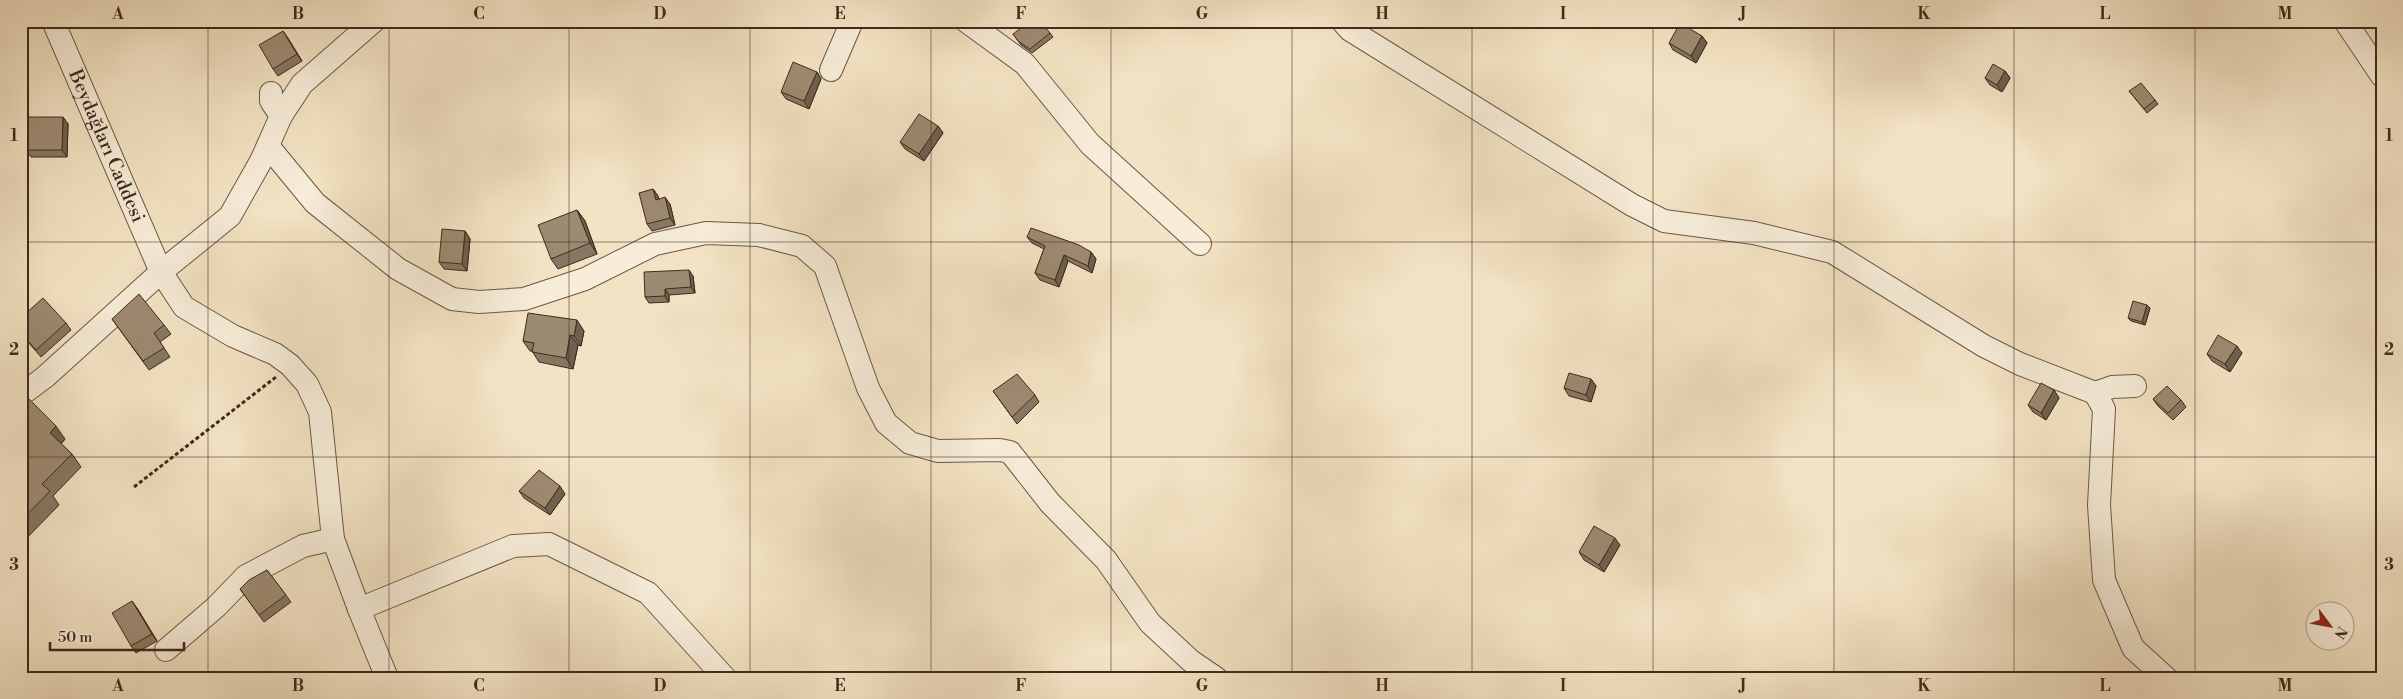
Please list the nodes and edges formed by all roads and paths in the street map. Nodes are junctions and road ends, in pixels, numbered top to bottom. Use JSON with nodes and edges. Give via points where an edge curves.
{"nodes":[{"id":1,"x":54,"y":21,"type":"edge"},
{"id":2,"x":374,"y":21,"type":"edge"},
{"id":3,"x":852,"y":21,"type":"edge"},
{"id":4,"x":966,"y":21,"type":"edge"},
{"id":5,"x":1342,"y":21,"type":"edge"},
{"id":6,"x":2345,"y":21,"type":"edge"},
{"id":7,"x":831,"y":70,"type":"dead end"},
{"id":8,"x":2382,"y":76,"type":"edge"},
{"id":9,"x":271,"y":93,"type":"dead end"},
{"id":10,"x":281,"y":116,"type":"junction"},
{"id":11,"x":268,"y":146,"type":"junction"},
{"id":12,"x":1200,"y":244,"type":"dead end"},
{"id":13,"x":161,"y":272,"type":"junction"},
{"id":14,"x":290,"y":366,"type":"junction"},
{"id":15,"x":2135,"y":386,"type":"dead end"},
{"id":16,"x":2094,"y":393,"type":"junction"},
{"id":17,"x":21,"y":395,"type":"edge"},
{"id":18,"x":134,"y":487,"type":"dead end"},
{"id":19,"x":333,"y":539,"type":"junction"},
{"id":20,"x":359,"y":610,"type":"junction"},
{"id":21,"x":166,"y":650,"type":"dead end"},
{"id":22,"x":388,"y":678,"type":"edge"},
{"id":23,"x":725,"y":678,"type":"edge"},
{"id":24,"x":1216,"y":678,"type":"edge"},
{"id":25,"x":2166,"y":678,"type":"edge"}],
"edges":[{"from":1,"to":13,"type":"street","name":"Beydağları Caddesi"},
{"from":2,"to":10,"type":"street","via":[[302,84]]},
{"from":3,"to":7,"type":"street"},
{"from":4,"to":12,"type":"street","via":[[1025,64],[1090,144]]},
{"from":5,"to":16,"type":"street","via":[[1350,30],[1565,164],[1664,221],[1754,233],[1832,252],[1984,346]]},
{"from":6,"to":8,"type":"street"},
{"from":9,"to":10,"type":"street","via":[[271,101]]},
{"from":10,"to":11,"type":"street"},
{"from":11,"to":13,"type":"street","via":[[230,216]]},
{"from":11,"to":24,"type":"street","via":[[315,203],[398,269],[452,299],[479,302],[524,299],[585,279],[655,244],[706,233],[759,235],[802,246],[825,266],[868,388],[886,423],[910,443],[938,451],[1010,452],[1050,503],[1106,560],[1150,623],[1191,661]]},
{"from":13,"to":14,"type":"street","name":"Beydağları Caddesi","via":[[184,307],[233,336],[275,354]]},
{"from":13,"to":17,"type":"street"},
{"from":14,"to":18,"type":"path"},
{"from":14,"to":19,"type":"street","name":"Beydağları Caddesi","via":[[307,384],[320,412]]},
{"from":15,"to":16,"type":"street"},
{"from":16,"to":25,"type":"street","via":[[2104,409],[2099,505],[2104,580],[2133,648]]},
{"from":19,"to":20,"type":"street","name":"Beydağları Caddesi"},
{"from":19,"to":21,"type":"street","via":[[303,546],[246,576]]},
{"from":20,"to":22,"type":"street","name":"Beydağları Caddesi"},
{"from":20,"to":23,"type":"street","via":[[513,546],[548,544],[648,593]]}]}
